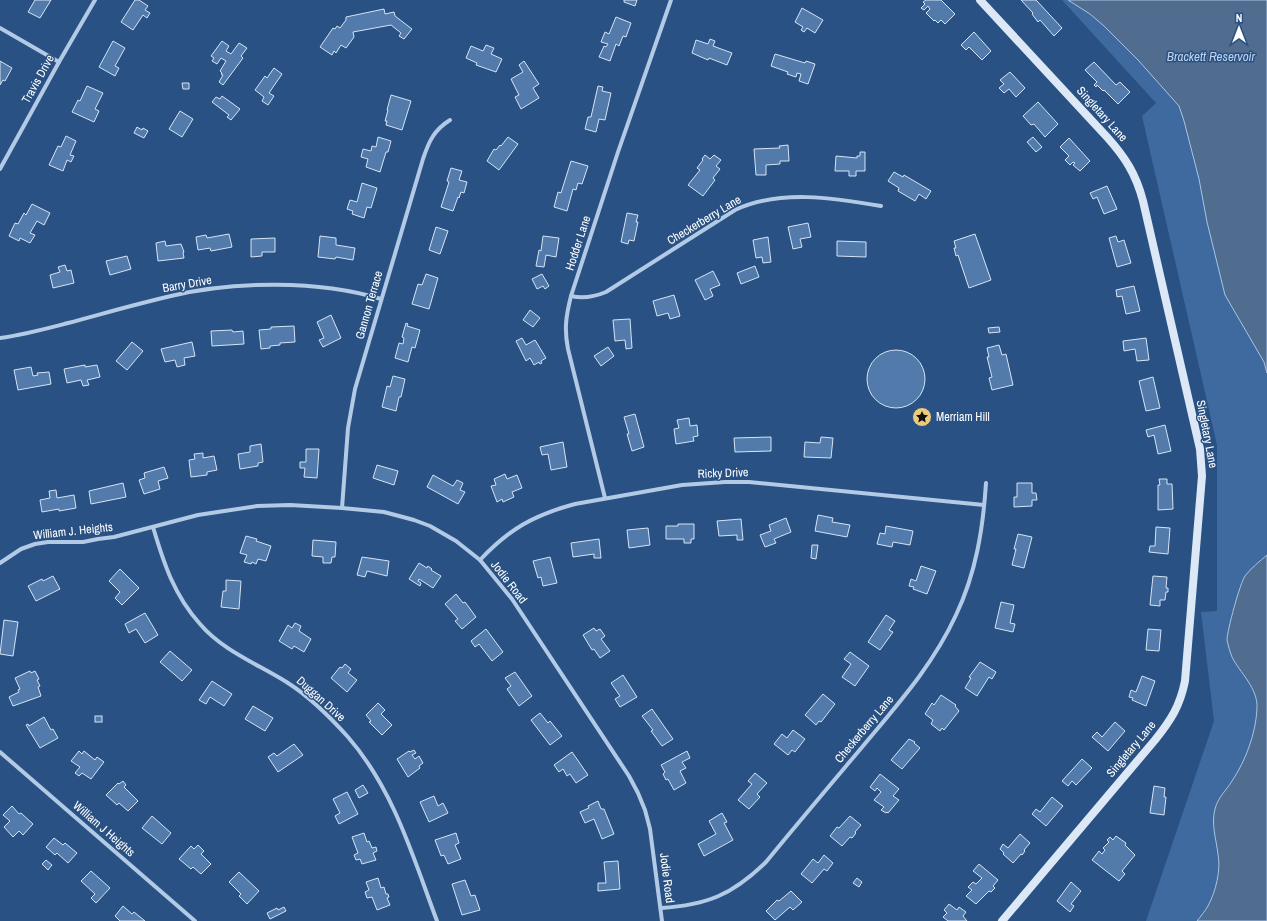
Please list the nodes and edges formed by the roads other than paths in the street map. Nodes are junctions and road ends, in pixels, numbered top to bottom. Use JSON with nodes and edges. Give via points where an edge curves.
{"nodes":[{"id":1,"x":95,"y":0,"type":"edge"},
{"id":2,"x":671,"y":0,"type":"edge"},
{"id":3,"x":980,"y":0,"type":"edge"},
{"id":4,"x":0,"y":28,"type":"edge"},
{"id":5,"x":59,"y":62,"type":"junction"},
{"id":6,"x":450,"y":120,"type":"dead end"},
{"id":7,"x":0,"y":169,"type":"edge"},
{"id":8,"x":881,"y":206,"type":"dead end"},
{"id":9,"x":571,"y":296,"type":"junction"},
{"id":10,"x":381,"y":299,"type":"junction"},
{"id":11,"x":0,"y":338,"type":"edge"},
{"id":12,"x":986,"y":483,"type":"dead end"},
{"id":13,"x":605,"y":498,"type":"junction"},
{"id":14,"x":984,"y":505,"type":"junction"},
{"id":15,"x":342,"y":508,"type":"junction"},
{"id":16,"x":153,"y":527,"type":"junction"},
{"id":17,"x":480,"y":560,"type":"junction"},
{"id":18,"x":0,"y":563,"type":"edge"},
{"id":19,"x":0,"y":752,"type":"edge"},
{"id":20,"x":661,"y":908,"type":"junction"},
{"id":21,"x":195,"y":921,"type":"edge"},
{"id":22,"x":437,"y":921,"type":"edge"},
{"id":23,"x":662,"y":921,"type":"edge"},
{"id":24,"x":1002,"y":921,"type":"edge"}],
"edges":[{"from":1,"to":5,"type":"street","name":"Travis Drive"},
{"from":2,"to":9,"type":"street","name":"Hodder Lane"},
{"from":3,"to":24,"type":"street","name":"Singletary Lane","via":[[1107,136],[1134,173],[1143,201],[1202,462],[1202,491],[1185,680],[1178,705],[1170,721],[1155,740]]},
{"from":4,"to":5,"type":"street"},
{"from":5,"to":7,"type":"street","name":"Travis Drive"},
{"from":6,"to":10,"type":"street","name":"Gannon Terrace","via":[[436,130],[427,147]]},
{"from":8,"to":9,"type":"street","name":"Checkerberry Lane","via":[[807,197],[780,198],[745,205],[606,292],[590,297]]},
{"from":9,"to":13,"type":"street","name":"Hodder Lane","via":[[566,319],[566,337]]},
{"from":10,"to":11,"type":"street","name":"Barry Drive","via":[[354,292],[302,286],[225,287],[172,295]]},
{"from":10,"to":15,"type":"street","name":"Gannon Terrace","via":[[351,408]]},
{"from":12,"to":14,"type":"street","name":"Checkerberry Lane"},
{"from":13,"to":14,"type":"street","name":"Ricky Drive","via":[[682,485],[749,482]]},
{"from":13,"to":17,"type":"street","name":"Ricky Drive","via":[[560,508],[528,521],[502,538]]},
{"from":14,"to":20,"type":"street","name":"Checkerberry Lane","via":[[979,547],[965,593],[934,655],[911,689],[755,872],[736,887],[715,898],[688,906]]},
{"from":15,"to":16,"type":"street","name":"Jodie Road","via":[[257,506],[206,514]]},
{"from":15,"to":17,"type":"street","name":"Jodie Road","via":[[384,512],[414,520],[456,541]]},
{"from":16,"to":18,"type":"street","name":"William J. Heights","via":[[83,542],[35,544],[21,549]]},
{"from":16,"to":22,"type":"street","name":"Duggan Drive","via":[[174,587],[201,625],[211,636],[303,694],[348,738],[370,767],[388,796],[401,825]]},
{"from":17,"to":20,"type":"street","name":"Jodie Road","via":[[512,599],[620,760],[638,793],[650,829]]},
{"from":19,"to":21,"type":"street","name":"William J Heights"},
{"from":20,"to":23,"type":"street","name":"Jodie Road"}]}
